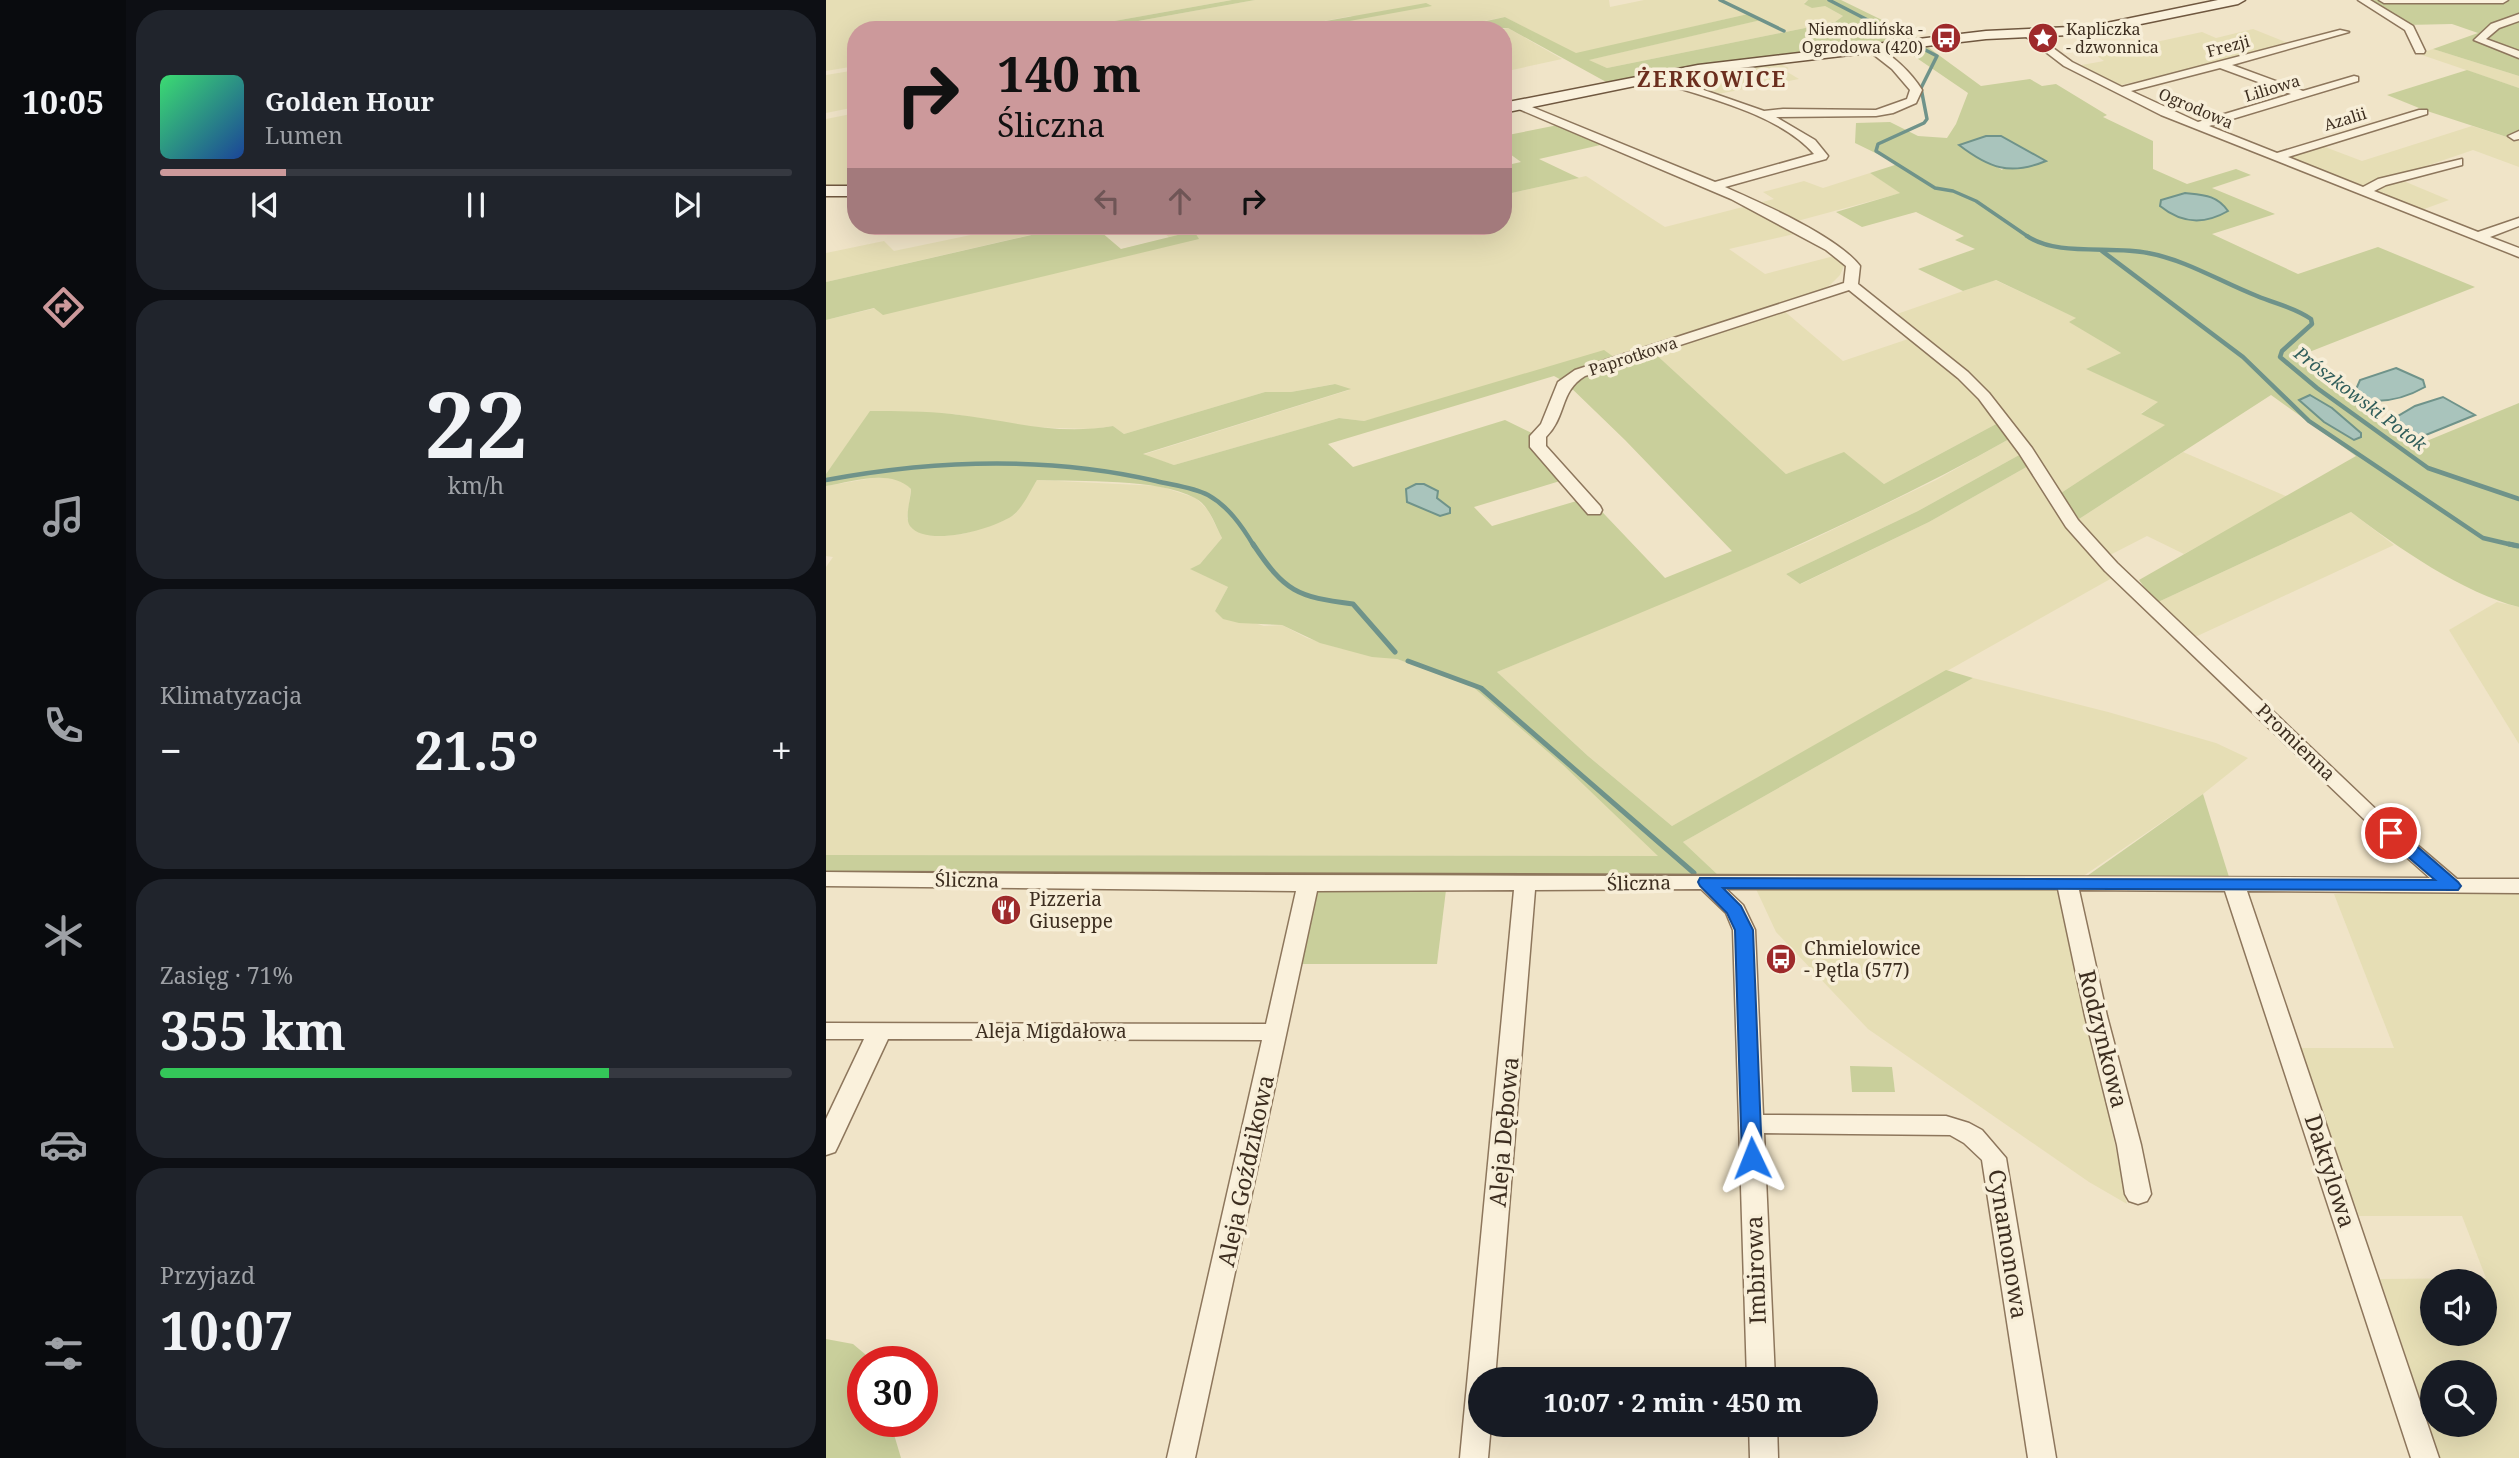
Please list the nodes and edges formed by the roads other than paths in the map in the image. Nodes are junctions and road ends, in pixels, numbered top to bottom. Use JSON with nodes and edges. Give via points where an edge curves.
{"nodes":[{"id":1,"x":2238,"y":0,"type":"edge"},
{"id":2,"x":2363,"y":0,"type":"edge"},
{"id":3,"x":2384,"y":0,"type":"edge"},
{"id":4,"x":2502,"y":0,"type":"edge"},
{"id":5,"x":2519,"y":17,"type":"edge"},
{"id":6,"x":2344,"y":32,"type":"dead end"},
{"id":7,"x":2026,"y":33,"type":"junction"},
{"id":8,"x":1924,"y":43,"type":"joint"},
{"id":9,"x":1873,"y":49,"type":"junction"},
{"id":10,"x":2420,"y":51,"type":"dead end"},
{"id":11,"x":2519,"y":55,"type":"edge"},
{"id":12,"x":2219,"y":64,"type":"junction"},
{"id":13,"x":1653,"y":77,"type":"junction"},
{"id":14,"x":2354,"y":79,"type":"dead end"},
{"id":15,"x":2120,"y":91,"type":"junction"},
{"id":16,"x":2304,"y":95,"type":"junction"},
{"id":17,"x":1512,"y":106,"type":"edge"},
{"id":18,"x":1512,"y":106,"type":"edge"},
{"id":19,"x":2423,"y":112,"type":"dead end"},
{"id":20,"x":1763,"y":115,"type":"junction"},
{"id":21,"x":2198,"y":126,"type":"junction"},
{"id":22,"x":2277,"y":157,"type":"junction"},
{"id":23,"x":2458,"y":162,"type":"dead end"},
{"id":24,"x":1715,"y":186,"type":"junction"},
{"id":25,"x":826,"y":191,"type":"edge"},
{"id":26,"x":847,"y":191,"type":"edge"},
{"id":27,"x":2365,"y":191,"type":"junction"},
{"id":28,"x":2519,"y":222,"type":"edge"},
{"id":29,"x":2478,"y":237,"type":"junction"},
{"id":30,"x":2519,"y":253,"type":"edge"},
{"id":31,"x":1852,"y":285,"type":"junction"},
{"id":32,"x":1594,"y":510,"type":"dead end"},
{"id":33,"x":826,"y":879,"type":"edge"},
{"id":34,"x":1707,"y":882,"type":"junction"},
{"id":35,"x":2067,"y":883,"type":"junction"},
{"id":36,"x":1308,"y":884,"type":"junction"},
{"id":37,"x":1525,"y":884,"type":"junction"},
{"id":38,"x":2235,"y":885,"type":"junction"},
{"id":39,"x":2452,"y":886,"type":"junction"},
{"id":40,"x":2519,"y":886,"type":"edge"},
{"id":41,"x":826,"y":1031,"type":"edge"},
{"id":42,"x":881,"y":1031,"type":"junction"},
{"id":43,"x":1276,"y":1032,"type":"junction"},
{"id":44,"x":1751,"y":1124,"type":"junction"},
{"id":45,"x":826,"y":1146,"type":"edge"},
{"id":46,"x":2138,"y":1194,"type":"dead end"},
{"id":47,"x":1482,"y":1367,"type":"edge"},
{"id":48,"x":1761,"y":1367,"type":"edge"},
{"id":49,"x":1476,"y":1437,"type":"edge"},
{"id":50,"x":1763,"y":1437,"type":"edge"},
{"id":51,"x":1181,"y":1458,"type":"edge"},
{"id":52,"x":1474,"y":1458,"type":"edge"},
{"id":53,"x":1764,"y":1458,"type":"edge"},
{"id":54,"x":2042,"y":1458,"type":"edge"},
{"id":55,"x":2425,"y":1458,"type":"edge"}],
"edges":[{"from":1,"to":7,"type":"main road","via":[[2102,28]]},
{"from":2,"to":10,"type":"street","via":[[2409,27]]},
{"from":3,"to":4,"type":"street"},
{"from":5,"to":11,"type":"street","via":[[2480,36],[2481,42]]},
{"from":6,"to":12,"type":"street","name":"Frezji"},
{"from":7,"to":8,"type":"main road"},
{"from":7,"to":15,"type":"street","name":"Ogrodowa","via":[[2052,55]]},
{"from":8,"to":9,"type":"main road"},
{"from":9,"to":13,"type":"main road"},
{"from":9,"to":20,"type":"street","via":[[1912,82],[1916,90],[1912,101],[1876,113]]},
{"from":12,"to":15,"type":"street","name":"Frezji"},
{"from":12,"to":16,"type":"street"},
{"from":13,"to":17,"type":"main road"},
{"from":13,"to":20,"type":"street"},
{"from":14,"to":16,"type":"street","name":"Liliowa"},
{"from":15,"to":21,"type":"street","name":"Ogrodowa"},
{"from":16,"to":21,"type":"street","name":"Liliowa"},
{"from":18,"to":24,"type":"street"},
{"from":19,"to":22,"type":"street","name":"Azalii"},
{"from":20,"to":24,"type":"street","via":[[1812,141],[1821,158]]},
{"from":21,"to":22,"type":"street","name":"Ogrodowa"},
{"from":22,"to":27,"type":"street","name":"Ogrodowa"},
{"from":23,"to":27,"type":"street","via":[[2382,182]]},
{"from":24,"to":31,"type":"street","via":[[1842,254],[1853,266]]},
{"from":25,"to":26,"type":"main road"},
{"from":27,"to":29,"type":"street","name":"Ogrodowa"},
{"from":28,"to":29,"type":"street"},
{"from":29,"to":30,"type":"street","name":"Ogrodowa"},
{"from":31,"to":32,"type":"street","name":"Paprotkowa","via":[[1580,373],[1565,382],[1548,426],[1538,436],[1538,447]]},
{"from":31,"to":39,"type":"street","name":"Promienna","via":[[1984,396],[2072,523],[2111,567],[2375,819]]},
{"from":33,"to":36,"type":"street","name":"Śliczna"},
{"from":34,"to":35,"type":"street","name":"Śliczna"},
{"from":34,"to":37,"type":"street","name":"Śliczna"},
{"from":34,"to":44,"type":"street","name":"Imbirowa","via":[[1735,910],[1744,930]]},
{"from":35,"to":38,"type":"street","name":"Śliczna"},
{"from":35,"to":46,"type":"street","name":"Rodzynkowa"},
{"from":36,"to":37,"type":"street","name":"Śliczna"},
{"from":36,"to":43,"type":"street","name":"Aleja Goździkowa"},
{"from":37,"to":47,"type":"street","name":"Aleja Dębowa"},
{"from":38,"to":39,"type":"street","name":"Śliczna"},
{"from":38,"to":55,"type":"street","name":"Daktylowa"},
{"from":39,"to":40,"type":"street","name":"Śliczna"},
{"from":41,"to":42,"type":"street","name":"Aleja Migdałowa"},
{"from":42,"to":43,"type":"street","name":"Aleja Migdałowa"},
{"from":42,"to":45,"type":"street"},
{"from":43,"to":51,"type":"street","name":"Aleja Goździkowa"},
{"from":44,"to":48,"type":"street","name":"Imbirowa"},
{"from":44,"to":54,"type":"street","name":"Cynamonowa","via":[[1958,1127],[1990,1153]]},
{"from":49,"to":52,"type":"street"},
{"from":50,"to":53,"type":"street"}]}
